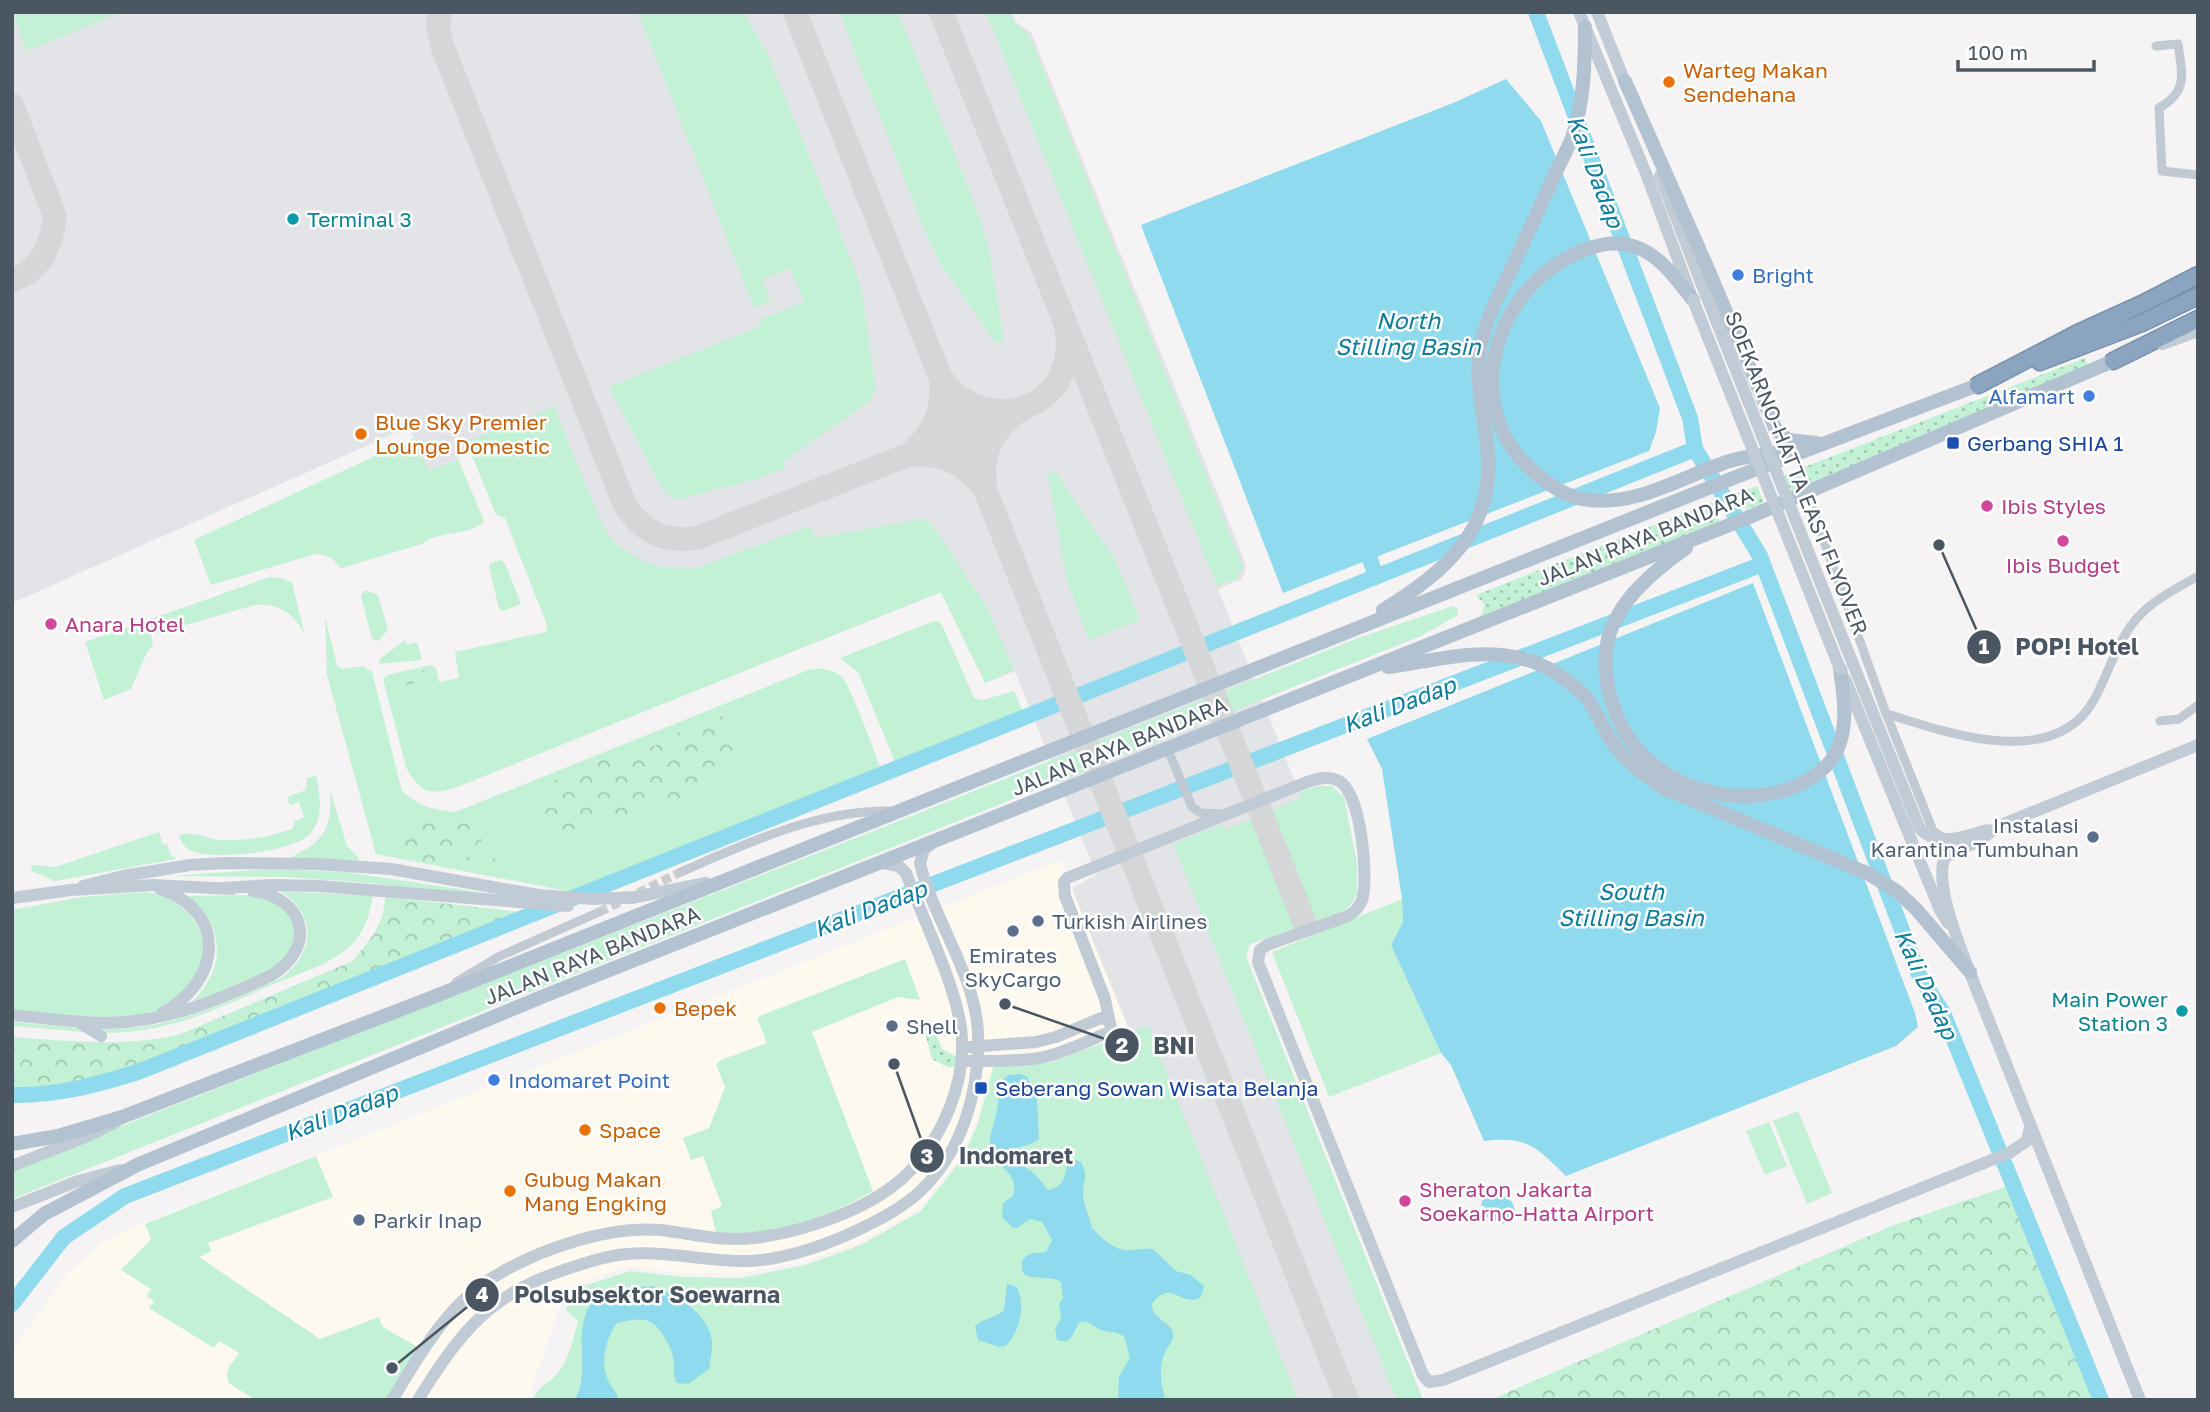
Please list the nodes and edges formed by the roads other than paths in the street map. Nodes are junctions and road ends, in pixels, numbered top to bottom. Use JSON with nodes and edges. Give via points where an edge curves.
{"nodes":[{"id":1,"x":1579,"y":12,"type":"edge"},
{"id":2,"x":1597,"y":12,"type":"edge"},
{"id":3,"x":1585,"y":27,"type":"junction"},
{"id":4,"x":2156,"y":46,"type":"dead end"},
{"id":5,"x":1625,"y":81,"type":"junction"},
{"id":6,"x":2198,"y":175,"type":"edge"},
{"id":7,"x":2198,"y":275,"type":"edge"},
{"id":8,"x":2198,"y":296,"type":"edge"},
{"id":9,"x":1700,"y":297,"type":"junction"},
{"id":10,"x":2198,"y":319,"type":"edge"},
{"id":11,"x":2198,"y":331,"type":"edge"},
{"id":12,"x":2113,"y":361,"type":"junction"},
{"id":13,"x":1978,"y":385,"type":"junction"},
{"id":14,"x":1824,"y":443,"type":"junction"},
{"id":15,"x":1800,"y":453,"type":"junction"},
{"id":16,"x":1811,"y":491,"type":"junction"},
{"id":17,"x":1713,"y":531,"type":"junction"},
{"id":18,"x":2198,"y":576,"type":"edge"},
{"id":19,"x":1349,"y":631,"type":"junction"},
{"id":20,"x":1847,"y":667,"type":"junction"},
{"id":21,"x":1366,"y":670,"type":"junction"},
{"id":22,"x":2198,"y":705,"type":"edge"},
{"id":23,"x":1891,"y":715,"type":"dead end"},
{"id":24,"x":2160,"y":721,"type":"dead end"},
{"id":25,"x":2198,"y":745,"type":"edge"},
{"id":26,"x":1168,"y":750,"type":"junction"},
{"id":27,"x":900,"y":811,"type":"junction"},
{"id":28,"x":1231,"y":812,"type":"junction"},
{"id":29,"x":2001,"y":825,"type":"junction"},
{"id":30,"x":1946,"y":839,"type":"junction"},
{"id":31,"x":931,"y":844,"type":"junction"},
{"id":32,"x":883,"y":863,"type":"junction"},
{"id":33,"x":683,"y":871,"type":"tunnel mouth"},
{"id":34,"x":734,"y":877,"type":"junction"},
{"id":35,"x":83,"y":887,"type":"junction"},
{"id":36,"x":223,"y":888,"type":"junction"},
{"id":37,"x":506,"y":896,"type":"junction"},
{"id":38,"x":12,"y":898,"type":"edge"},
{"id":39,"x":12,"y":904,"type":"edge"},
{"id":40,"x":599,"y":912,"type":"tunnel mouth"},
{"id":41,"x":1957,"y":938,"type":"junction"},
{"id":42,"x":1970,"y":972,"type":"junction"},
{"id":43,"x":428,"y":999,"type":"junction"},
{"id":44,"x":12,"y":1015,"type":"edge"},
{"id":45,"x":150,"y":1019,"type":"junction"},
{"id":46,"x":1108,"y":1020,"type":"junction"},
{"id":47,"x":76,"y":1021,"type":"junction"},
{"id":48,"x":100,"y":1036,"type":"dead end"},
{"id":49,"x":977,"y":1046,"type":"junction"},
{"id":50,"x":962,"y":1047,"type":"junction"},
{"id":51,"x":961,"y":1061,"type":"junction"},
{"id":52,"x":978,"y":1061,"type":"junction"},
{"id":53,"x":122,"y":1117,"type":"junction"},
{"id":54,"x":2030,"y":1127,"type":"junction"},
{"id":55,"x":12,"y":1144,"type":"edge"},
{"id":56,"x":138,"y":1165,"type":"junction"},
{"id":57,"x":12,"y":1166,"type":"edge"},
{"id":58,"x":12,"y":1207,"type":"edge"},
{"id":59,"x":12,"y":1241,"type":"edge"},
{"id":60,"x":392,"y":1400,"type":"edge"},
{"id":61,"x":418,"y":1400,"type":"edge"},
{"id":62,"x":2140,"y":1400,"type":"edge"}],
"edges":[{"from":1,"to":3,"type":"street"},
{"from":2,"to":5,"type":"street"},
{"from":3,"to":9,"type":"street"},
{"from":3,"to":19,"type":"main road","via":[[1584,87],[1572,137],[1484,331],[1478,382],[1489,443],[1485,499],[1469,537],[1449,561],[1401,599]]},
{"from":4,"to":6,"type":"street","via":[[2178,44],[2183,80],[2171,101],[2159,108],[2162,171]]},
{"from":5,"to":9,"type":"street"},
{"from":5,"to":14,"type":"main road","via":[[1776,430],[1794,442]]},
{"from":7,"to":13,"type":"highway"},
{"from":8,"to":13,"type":"highway","via":[[2142,323]]},
{"from":9,"to":15,"type":"main road","via":[[1663,263],[1636,247],[1600,245],[1542,274],[1526,290],[1500,332],[1492,385],[1507,438],[1526,465],[1555,488],[1580,498],[1610,500],[1636,498],[1726,461]]},
{"from":9,"to":20,"type":"street","name":"SOEKARNO-HATTA EAST FLYOVER","bridge":true},
{"from":10,"to":12,"type":"highway"},
{"from":11,"to":12,"type":"street"},
{"from":12,"to":16,"type":"main road","name":"JALAN RAYA BANDARA"},
{"from":13,"to":14,"type":"main road","name":"JALAN RAYA BANDARA"},
{"from":14,"to":15,"type":"main road","name":"JALAN RAYA BANDARA"},
{"from":15,"to":19,"type":"main road","name":"JALAN RAYA BANDARA"},
{"from":16,"to":17,"type":"main road","name":"JALAN RAYA BANDARA"},
{"from":16,"to":30,"type":"street","via":[[1812,508],[1884,708],[1933,831]]},
{"from":17,"to":20,"type":"main road","via":[[1651,575],[1632,595],[1613,627],[1606,653],[1606,681],[1628,738],[1644,756],[1663,773],[1712,794],[1763,795],[1794,787],[1835,755],[1842,736]]},
{"from":17,"to":21,"type":"main road","name":"JALAN RAYA BANDARA"},
{"from":18,"to":23,"type":"street","via":[[2137,617],[2093,702],[2064,730],[2046,738],[2009,741],[1934,729]]},
{"from":19,"to":27,"type":"main road","name":"JALAN RAYA BANDARA"},
{"from":20,"to":30,"type":"street","via":[[1920,829],[1933,838]]},
{"from":20,"to":41,"type":"street","via":[[1940,910]]},
{"from":21,"to":26,"type":"main road","name":"JALAN RAYA BANDARA"},
{"from":21,"to":42,"type":"main road","via":[[1486,653],[1509,654],[1539,664],[1576,687],[1621,753],[1666,789],[1869,874],[1916,909]]},
{"from":22,"to":24,"type":"street","via":[[2179,719]]},
{"from":25,"to":29,"type":"street"},
{"from":26,"to":28,"type":"street","via":[[1192,807],[1202,813]]},
{"from":26,"to":31,"type":"main road","name":"JALAN RAYA BANDARA"},
{"from":27,"to":33,"type":"street","via":[[863,811],[801,824]]},
{"from":27,"to":34,"type":"main road","name":"JALAN RAYA BANDARA"},
{"from":28,"to":46,"type":"street","via":[[1064,882],[1065,896],[1105,999]]},
{"from":28,"to":54,"type":"street","via":[[1325,777],[1338,780],[1350,794],[1363,842],[1361,902],[1348,916],[1267,945],[1260,950],[1258,962],[1429,1382],[2009,1153],[2027,1141]]},
{"from":29,"to":30,"type":"street"},
{"from":29,"to":41,"type":"street","via":[[1944,857],[1945,895]]},
{"from":31,"to":32,"type":"main road","name":"JALAN RAYA BANDARA"},
{"from":31,"to":49,"type":"street","via":[[922,855],[921,869],[968,988]]},
{"from":32,"to":50,"type":"street","via":[[899,866],[906,873],[953,993]]},
{"from":32,"to":56,"type":"main road","name":"JALAN RAYA BANDARA","via":[[544,996]]},
{"from":34,"to":37,"type":"street","via":[[638,897],[588,902]]},
{"from":34,"to":43,"type":"main road","name":"JALAN RAYA BANDARA"},
{"from":35,"to":37,"type":"street","via":[[190,865],[318,864],[391,869]]},
{"from":35,"to":39,"type":"street"},
{"from":35,"to":45,"type":"street","via":[[156,888],[188,903],[203,923],[209,948],[203,976],[182,1001]]},
{"from":36,"to":37,"type":"street","via":[[319,886]]},
{"from":36,"to":38,"type":"street","bridge":true,"via":[[133,886]]},
{"from":36,"to":45,"type":"street","via":[[265,893],[284,901],[298,919],[300,941],[294,955],[281,970],[197,1007]]},
{"from":40,"to":43,"type":"street","via":[[498,957]]},
{"from":41,"to":42,"type":"street"},
{"from":42,"to":54,"type":"street"},
{"from":43,"to":53,"type":"main road","name":"JALAN RAYA BANDARA"},
{"from":44,"to":47,"type":"street"},
{"from":45,"to":47,"type":"street"},
{"from":46,"to":49,"type":"street","via":[[1101,1018],[1036,1042]]},
{"from":46,"to":52,"type":"street","via":[[1111,1027],[1107,1033],[1062,1052],[1018,1061]]},
{"from":47,"to":48,"type":"street"},
{"from":49,"to":50,"type":"street"},
{"from":49,"to":52,"type":"street"},
{"from":50,"to":51,"type":"street"},
{"from":51,"to":52,"type":"street"},
{"from":51,"to":60,"type":"street","via":[[953,1097],[935,1135],[903,1177],[883,1192],[817,1224],[774,1235],[731,1239],[656,1230],[615,1233],[528,1259],[491,1279],[460,1304],[427,1343]]},
{"from":52,"to":61,"type":"street","via":[[967,1117],[947,1156],[917,1194],[883,1217],[824,1245],[782,1256],[731,1261],[656,1252],[618,1254],[537,1280],[501,1298],[475,1320],[446,1354]]},
{"from":53,"to":55,"type":"main road","name":"JALAN RAYA BANDARA"},
{"from":53,"to":57,"type":"street","name":"JALAN RAYA BANDARA","via":[[99,1132]]},
{"from":54,"to":62,"type":"street"},
{"from":56,"to":58,"type":"street","name":"JALAN RAYA BANDARA","via":[[78,1181]]},
{"from":56,"to":59,"type":"main road","name":"JALAN RAYA BANDARA","via":[[44,1214]]}]}
